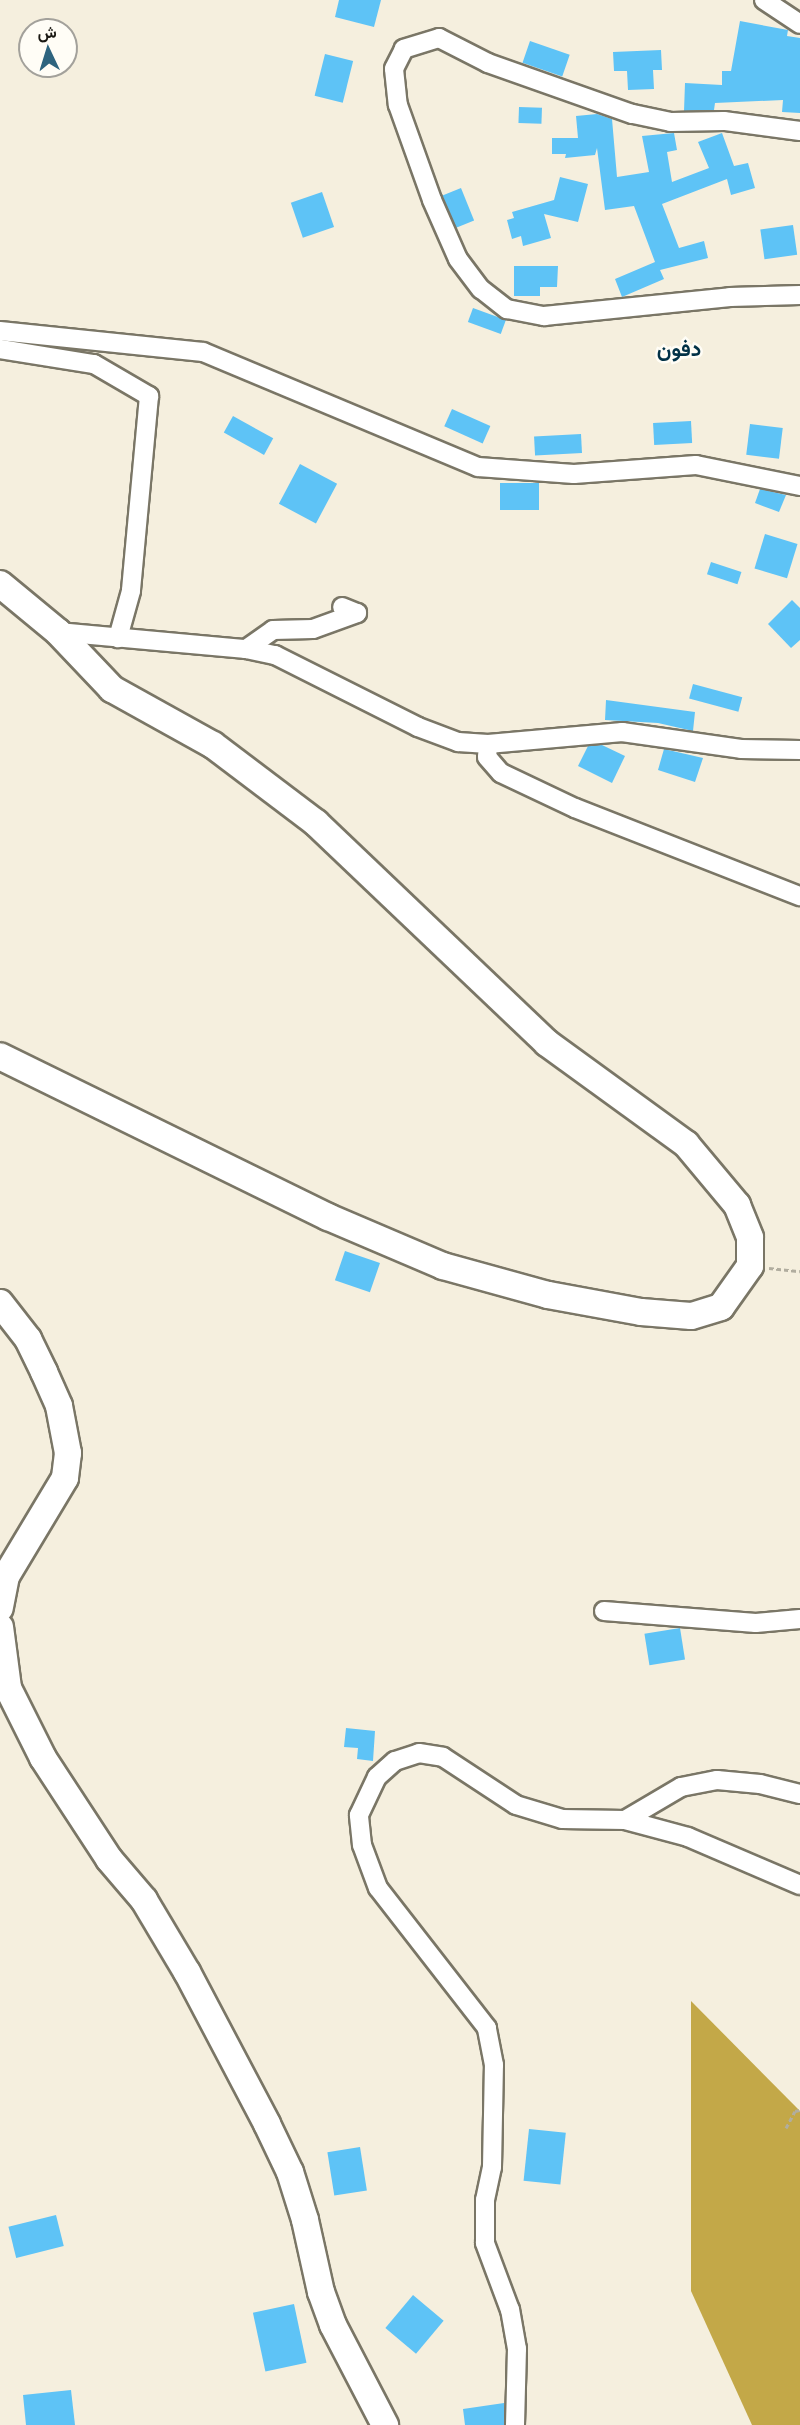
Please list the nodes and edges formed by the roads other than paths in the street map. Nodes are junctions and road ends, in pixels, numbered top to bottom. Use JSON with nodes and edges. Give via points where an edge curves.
{"nodes":[{"id":1,"x":764,"y":0,"type":"edge"},
{"id":2,"x":800,"y":24,"type":"edge"},
{"id":3,"x":800,"y":131,"type":"edge"},
{"id":4,"x":800,"y":296,"type":"edge"},
{"id":5,"x":0,"y":331,"type":"edge"},
{"id":6,"x":0,"y":349,"type":"edge"},
{"id":7,"x":800,"y":486,"type":"edge"},
{"id":8,"x":0,"y":584,"type":"edge"},
{"id":9,"x":342,"y":607,"type":"dead end"},
{"id":10,"x":58,"y":632,"type":"junction"},
{"id":11,"x":118,"y":638,"type":"junction"},
{"id":12,"x":246,"y":649,"type":"junction"},
{"id":13,"x":488,"y":744,"type":"junction"},
{"id":14,"x":800,"y":750,"type":"edge"},
{"id":15,"x":800,"y":896,"type":"edge"},
{"id":16,"x":0,"y":1056,"type":"edge"},
{"id":17,"x":0,"y":1303,"type":"edge"},
{"id":18,"x":0,"y":1608,"type":"edge"},
{"id":19,"x":604,"y":1611,"type":"dead end"},
{"id":20,"x":800,"y":1620,"type":"edge"},
{"id":21,"x":0,"y":1627,"type":"edge"},
{"id":22,"x":800,"y":1794,"type":"edge"},
{"id":23,"x":625,"y":1820,"type":"junction"},
{"id":24,"x":800,"y":1885,"type":"edge"},
{"id":25,"x":385,"y":2425,"type":"edge"},
{"id":26,"x":515,"y":2425,"type":"edge"}],
"edges":[{"from":1,"to":2,"type":"street"},
{"from":3,"to":4,"type":"street","via":[[724,121],[671,122],[632,114],[488,63],[439,38],[404,49],[394,69],[398,105],[458,259],[481,289],[507,309],[544,316],[730,297]]},
{"from":5,"to":7,"type":"street","via":[[203,352],[478,468],[574,474],[696,465]]},
{"from":6,"to":11,"type":"street","via":[[94,364],[149,396],[130,591]]},
{"from":8,"to":10,"type":"street"},
{"from":9,"to":12,"type":"street","via":[[357,613],[314,629],[273,630]]},
{"from":10,"to":11,"type":"street"},
{"from":10,"to":16,"type":"street","via":[[112,689],[213,745],[308,816],[547,1043],[686,1144],[737,1205],[750,1238],[750,1266],[721,1307],[691,1316],[641,1312],[548,1295],[443,1266],[328,1217]]},
{"from":11,"to":12,"type":"street"},
{"from":12,"to":13,"type":"street","via":[[275,655],[418,727],[458,742]]},
{"from":13,"to":14,"type":"street","via":[[622,732],[741,749]]},
{"from":13,"to":15,"type":"street","via":[[487,757],[501,773],[575,808]]},
{"from":17,"to":18,"type":"street","via":[[28,1339],[44,1372],[59,1406],[68,1453],[65,1478],[6,1576]]},
{"from":19,"to":20,"type":"street","via":[[756,1623]]},
{"from":21,"to":25,"type":"street","via":[[9,1688],[43,1758],[110,1859],[144,1900],[187,1972],[267,2124],[290,2172],[333,2325]]},
{"from":22,"to":23,"type":"street","via":[[760,1784],[717,1780],[681,1787]]},
{"from":23,"to":24,"type":"street","via":[[688,1836]]},
{"from":23,"to":26,"type":"street","via":[[562,1819],[516,1805],[443,1757],[419,1753],[395,1761],[377,1777],[359,1815],[362,1845],[378,1888],[487,2028],[494,2085],[492,2168],[484,2200],[485,2243],[510,2310],[517,2349]]}]}
